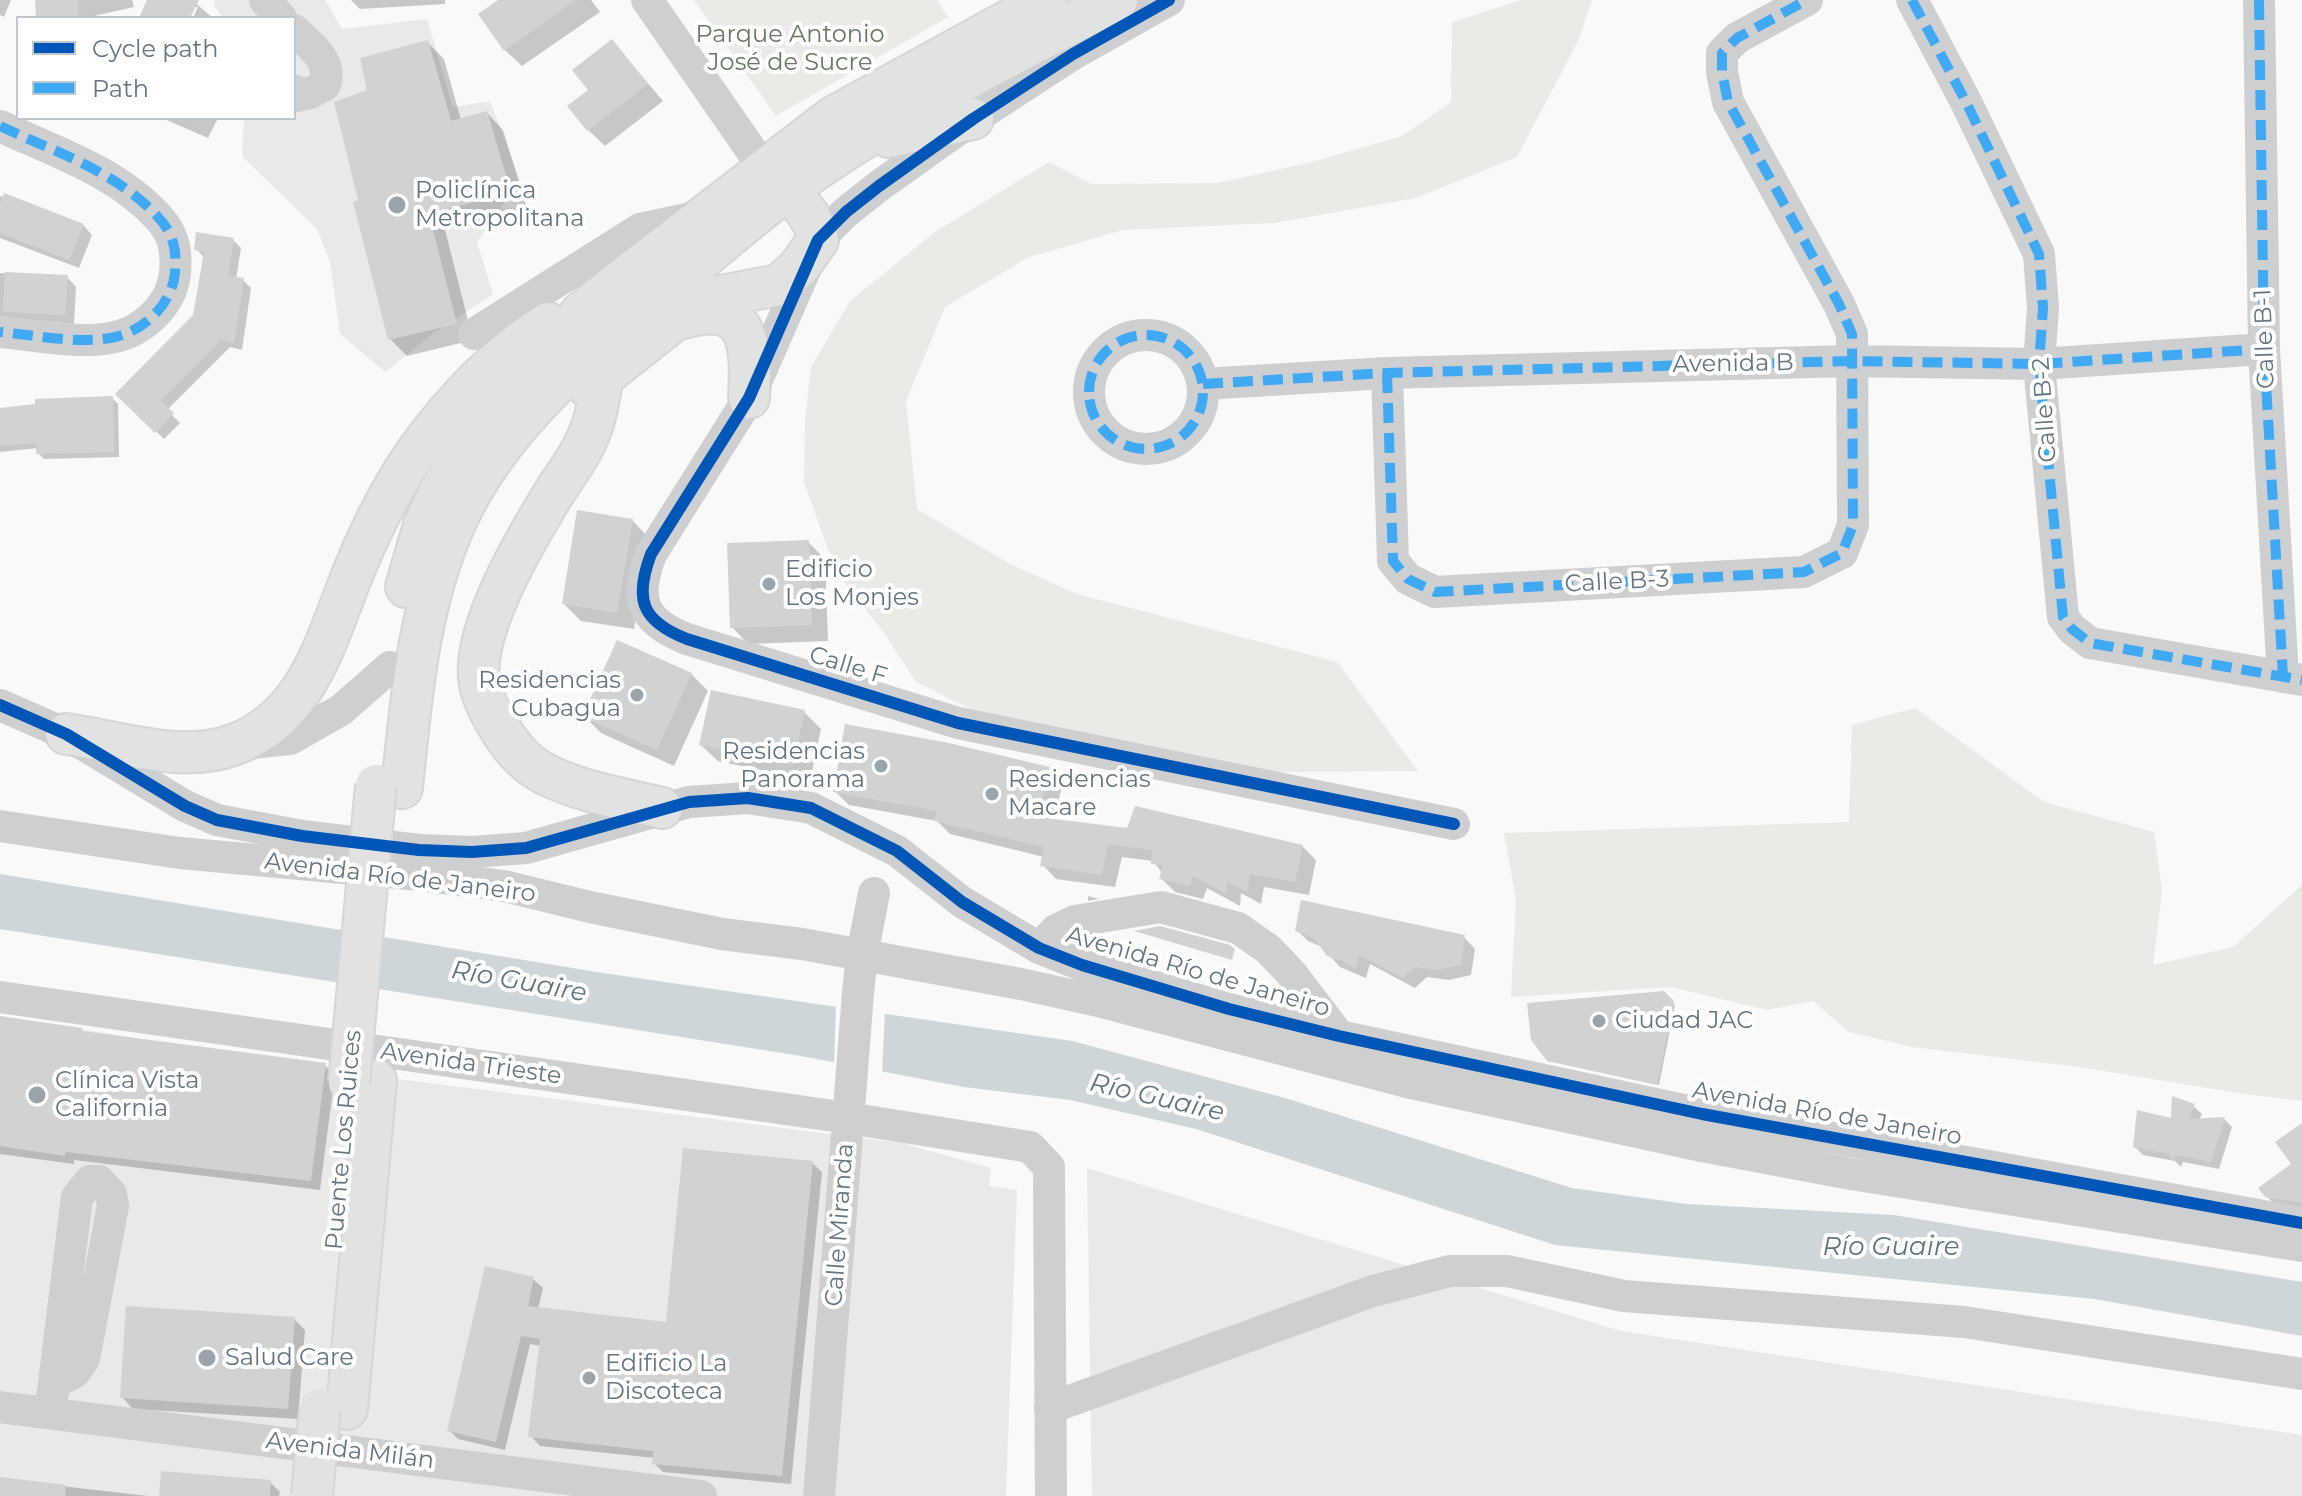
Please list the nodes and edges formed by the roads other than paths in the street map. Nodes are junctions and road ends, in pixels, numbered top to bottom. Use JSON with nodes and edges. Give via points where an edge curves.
{"nodes":[{"id":1,"x":265,"y":0,"type":"edge"},
{"id":2,"x":647,"y":0,"type":"edge"},
{"id":3,"x":1117,"y":0,"type":"edge"},
{"id":4,"x":1169,"y":0,"type":"edge"},
{"id":5,"x":1807,"y":0,"type":"edge"},
{"id":6,"x":1912,"y":0,"type":"edge"},
{"id":7,"x":2259,"y":0,"type":"edge"},
{"id":8,"x":1060,"y":10,"type":"edge"},
{"id":9,"x":279,"y":16,"type":"edge"},
{"id":10,"x":296,"y":32,"type":"edge"},
{"id":11,"x":296,"y":96,"type":"edge"},
{"id":12,"x":973,"y":119,"type":"junction"},
{"id":13,"x":0,"y":126,"type":"edge"},
{"id":14,"x":851,"y":148,"type":"junction"},
{"id":15,"x":776,"y":180,"type":"junction"},
{"id":16,"x":704,"y":216,"type":"junction"},
{"id":17,"x":818,"y":240,"type":"junction"},
{"id":18,"x":582,"y":312,"type":"junction"},
{"id":19,"x":673,"y":321,"type":"junction"},
{"id":20,"x":0,"y":332,"type":"edge"},
{"id":21,"x":474,"y":334,"type":"dead end"},
{"id":22,"x":2264,"y":349,"type":"junction"},
{"id":23,"x":1851,"y":361,"type":"junction"},
{"id":24,"x":2039,"y":364,"type":"junction"},
{"id":25,"x":1387,"y":373,"type":"junction"},
{"id":26,"x":603,"y":376,"type":"junction"},
{"id":27,"x":1203,"y":384,"type":"dead end"},
{"id":28,"x":749,"y":398,"type":"junction"},
{"id":29,"x":422,"y":642,"type":"junction"},
{"id":30,"x":390,"y":667,"type":"junction"},
{"id":31,"x":2292,"y":679,"type":"edge"},
{"id":32,"x":0,"y":705,"type":"edge"},
{"id":33,"x":66,"y":734,"type":"junction"},
{"id":34,"x":231,"y":746,"type":"junction"},
{"id":35,"x":389,"y":786,"type":"junction"},
{"id":36,"x":662,"y":808,"type":"junction"},
{"id":37,"x":834,"y":818,"type":"junction"},
{"id":38,"x":1454,"y":824,"type":"dead end"},
{"id":39,"x":0,"y":826,"type":"edge"},
{"id":40,"x":874,"y":893,"type":"junction"},
{"id":41,"x":802,"y":944,"type":"junction"},
{"id":42,"x":1039,"y":948,"type":"junction"},
{"id":43,"x":862,"y":955,"type":"junction"},
{"id":44,"x":0,"y":997,"type":"edge"},
{"id":45,"x":1339,"y":1036,"type":"junction"},
{"id":46,"x":848,"y":1113,"type":"junction"},
{"id":47,"x":2302,"y":1223,"type":"edge"},
{"id":48,"x":2302,"y":1246,"type":"edge"},
{"id":49,"x":2302,"y":1374,"type":"edge"},
{"id":50,"x":52,"y":1398,"type":"junction"},
{"id":51,"x":0,"y":1407,"type":"edge"},
{"id":52,"x":1050,"y":1408,"type":"junction"},
{"id":53,"x":334,"y":1409,"type":"junction"},
{"id":54,"x":312,"y":1496,"type":"edge"},
{"id":55,"x":340,"y":1496,"type":"edge"},
{"id":56,"x":701,"y":1496,"type":"edge"},
{"id":57,"x":819,"y":1496,"type":"edge"},
{"id":58,"x":1051,"y":1496,"type":"edge"}],
"edges":[{"from":1,"to":9,"type":"street"},
{"from":2,"to":15,"type":"street"},
{"from":3,"to":8,"type":"main road"},
{"from":4,"to":12,"type":"street"},
{"from":5,"to":23,"type":"street","via":[[1737,38],[1722,53],[1722,72],[1728,102],[1839,304],[1852,334]]},
{"from":6,"to":24,"type":"street","name":"Calle B-2","via":[[2039,254]]},
{"from":7,"to":22,"type":"street","name":"Calle B-1"},
{"from":8,"to":14,"type":"main road"},
{"from":8,"to":15,"type":"main road","via":[[797,159]]},
{"from":10,"to":11,"type":"street","via":[[318,53],[328,77],[325,85]]},
{"from":12,"to":14,"type":"main road"},
{"from":12,"to":17,"type":"street","via":[[879,186]]},
{"from":13,"to":20,"type":"street","via":[[80,160],[123,186],[169,229],[177,252],[174,280],[162,307],[135,329],[111,338],[83,339]]},
{"from":14,"to":15,"type":"main road"},
{"from":15,"to":16,"type":"main road"},
{"from":15,"to":17,"type":"main road","via":[[812,218]]},
{"from":15,"to":29,"type":"main road","via":[[570,369],[499,447],[463,506],[440,560]]},
{"from":16,"to":18,"type":"main road"},
{"from":16,"to":21,"type":"street","via":[[640,229]]},
{"from":17,"to":19,"type":"main road","via":[[779,285],[715,297]]},
{"from":17,"to":28,"type":"street","name":"Calle F"},
{"from":18,"to":30,"type":"main road","via":[[497,407],[439,493],[415,551]]},
{"from":18,"to":34,"type":"main road","via":[[523,338],[436,427],[374,525],[304,689],[281,716]]},
{"from":19,"to":26,"type":"main road"},
{"from":19,"to":28,"type":"main road","via":[[711,314],[735,320],[749,346]]},
{"from":22,"to":24,"type":"street","name":"Avenida B"},
{"from":22,"to":31,"type":"street","name":"Calle B-1"},
{"from":23,"to":24,"type":"street","name":"Avenida B"},
{"from":23,"to":25,"type":"street","name":"Avenida B"},
{"from":23,"to":25,"type":"street","name":"Calle B-3","via":[[1853,525],[1842,553],[1804,572],[1435,592],[1408,579],[1393,561]]},
{"from":24,"to":31,"type":"street","name":"Calle B-2","via":[[2063,617],[2072,629],[2090,643]]},
{"from":25,"to":27,"type":"street","name":"Avenida B"},
{"from":26,"to":29,"type":"main road","via":[[562,410],[520,462],[467,550],[437,626]]},
{"from":26,"to":36,"type":"main road","via":[[586,441],[500,591],[479,678],[501,730],[530,765],[591,791]]},
{"from":28,"to":38,"type":"street","name":"Calle F","via":[[651,554],[642,577],[641,599],[651,619],[667,632],[958,723]]},
{"from":29,"to":35,"type":"main road"},
{"from":30,"to":34,"type":"street","via":[[341,710],[290,739]]},
{"from":30,"to":35,"type":"main road"},
{"from":32,"to":33,"type":"street","name":"Avenida Río de Janeiro"},
{"from":33,"to":34,"type":"main road","via":[[171,751]]},
{"from":33,"to":36,"type":"street","name":"Avenida Río de Janeiro","via":[[206,815],[302,836],[419,850],[526,848]]},
{"from":35,"to":53,"type":"main road","name":"Puente Los Ruices","bridge":true},
{"from":36,"to":37,"type":"street","name":"Avenida Río de Janeiro","via":[[748,798],[811,808]]},
{"from":37,"to":40,"type":"street","via":[[865,854]]},
{"from":37,"to":42,"type":"street","name":"Avenida Río de Janeiro","via":[[897,851],[962,902]]},
{"from":39,"to":41,"type":"street","name":"Avenida Río de Janeiro","via":[[180,853],[504,886],[655,921]]},
{"from":40,"to":41,"type":"street","via":[[865,912],[844,932]]},
{"from":40,"to":43,"type":"street","name":"Calle Miranda"},
{"from":41,"to":43,"type":"street","name":"Avenida Río de Janeiro"},
{"from":42,"to":45,"type":"street","name":"Avenida Río de Janeiro","via":[[1167,991]]},
{"from":42,"to":45,"type":"street","via":[[1056,930],[1075,921],[1161,907],[1238,928],[1291,973]]},
{"from":43,"to":46,"type":"street","name":"Calle Miranda"},
{"from":43,"to":48,"type":"street","name":"Avenida Río de Janeiro","via":[[1102,1002],[1407,1082],[1702,1146]]},
{"from":44,"to":46,"type":"street","name":"Avenida Trieste"},
{"from":45,"to":47,"type":"street","name":"Avenida Río de Janeiro","via":[[1702,1114]]},
{"from":46,"to":52,"type":"street","name":"Avenida Trieste","via":[[1030,1147],[1049,1167]]},
{"from":46,"to":57,"type":"street","name":"Calle Miranda"},
{"from":49,"to":52,"type":"street","via":[[1964,1322],[1624,1296],[1507,1271],[1450,1271],[1373,1291]]},
{"from":50,"to":50,"type":"street","via":[[77,1197],[90,1181],[99,1181],[111,1194],[113,1206],[84,1359]]},
{"from":50,"to":51,"type":"street","name":"Avenida Milán"},
{"from":50,"to":56,"type":"street","name":"Avenida Milán"},
{"from":52,"to":58,"type":"street","name":"Avenida Trieste"},
{"from":53,"to":54,"type":"main road","name":"Puente Los Ruices","bridge":true},
{"from":53,"to":55,"type":"main road","name":"Puente Los Ruices"}]}
